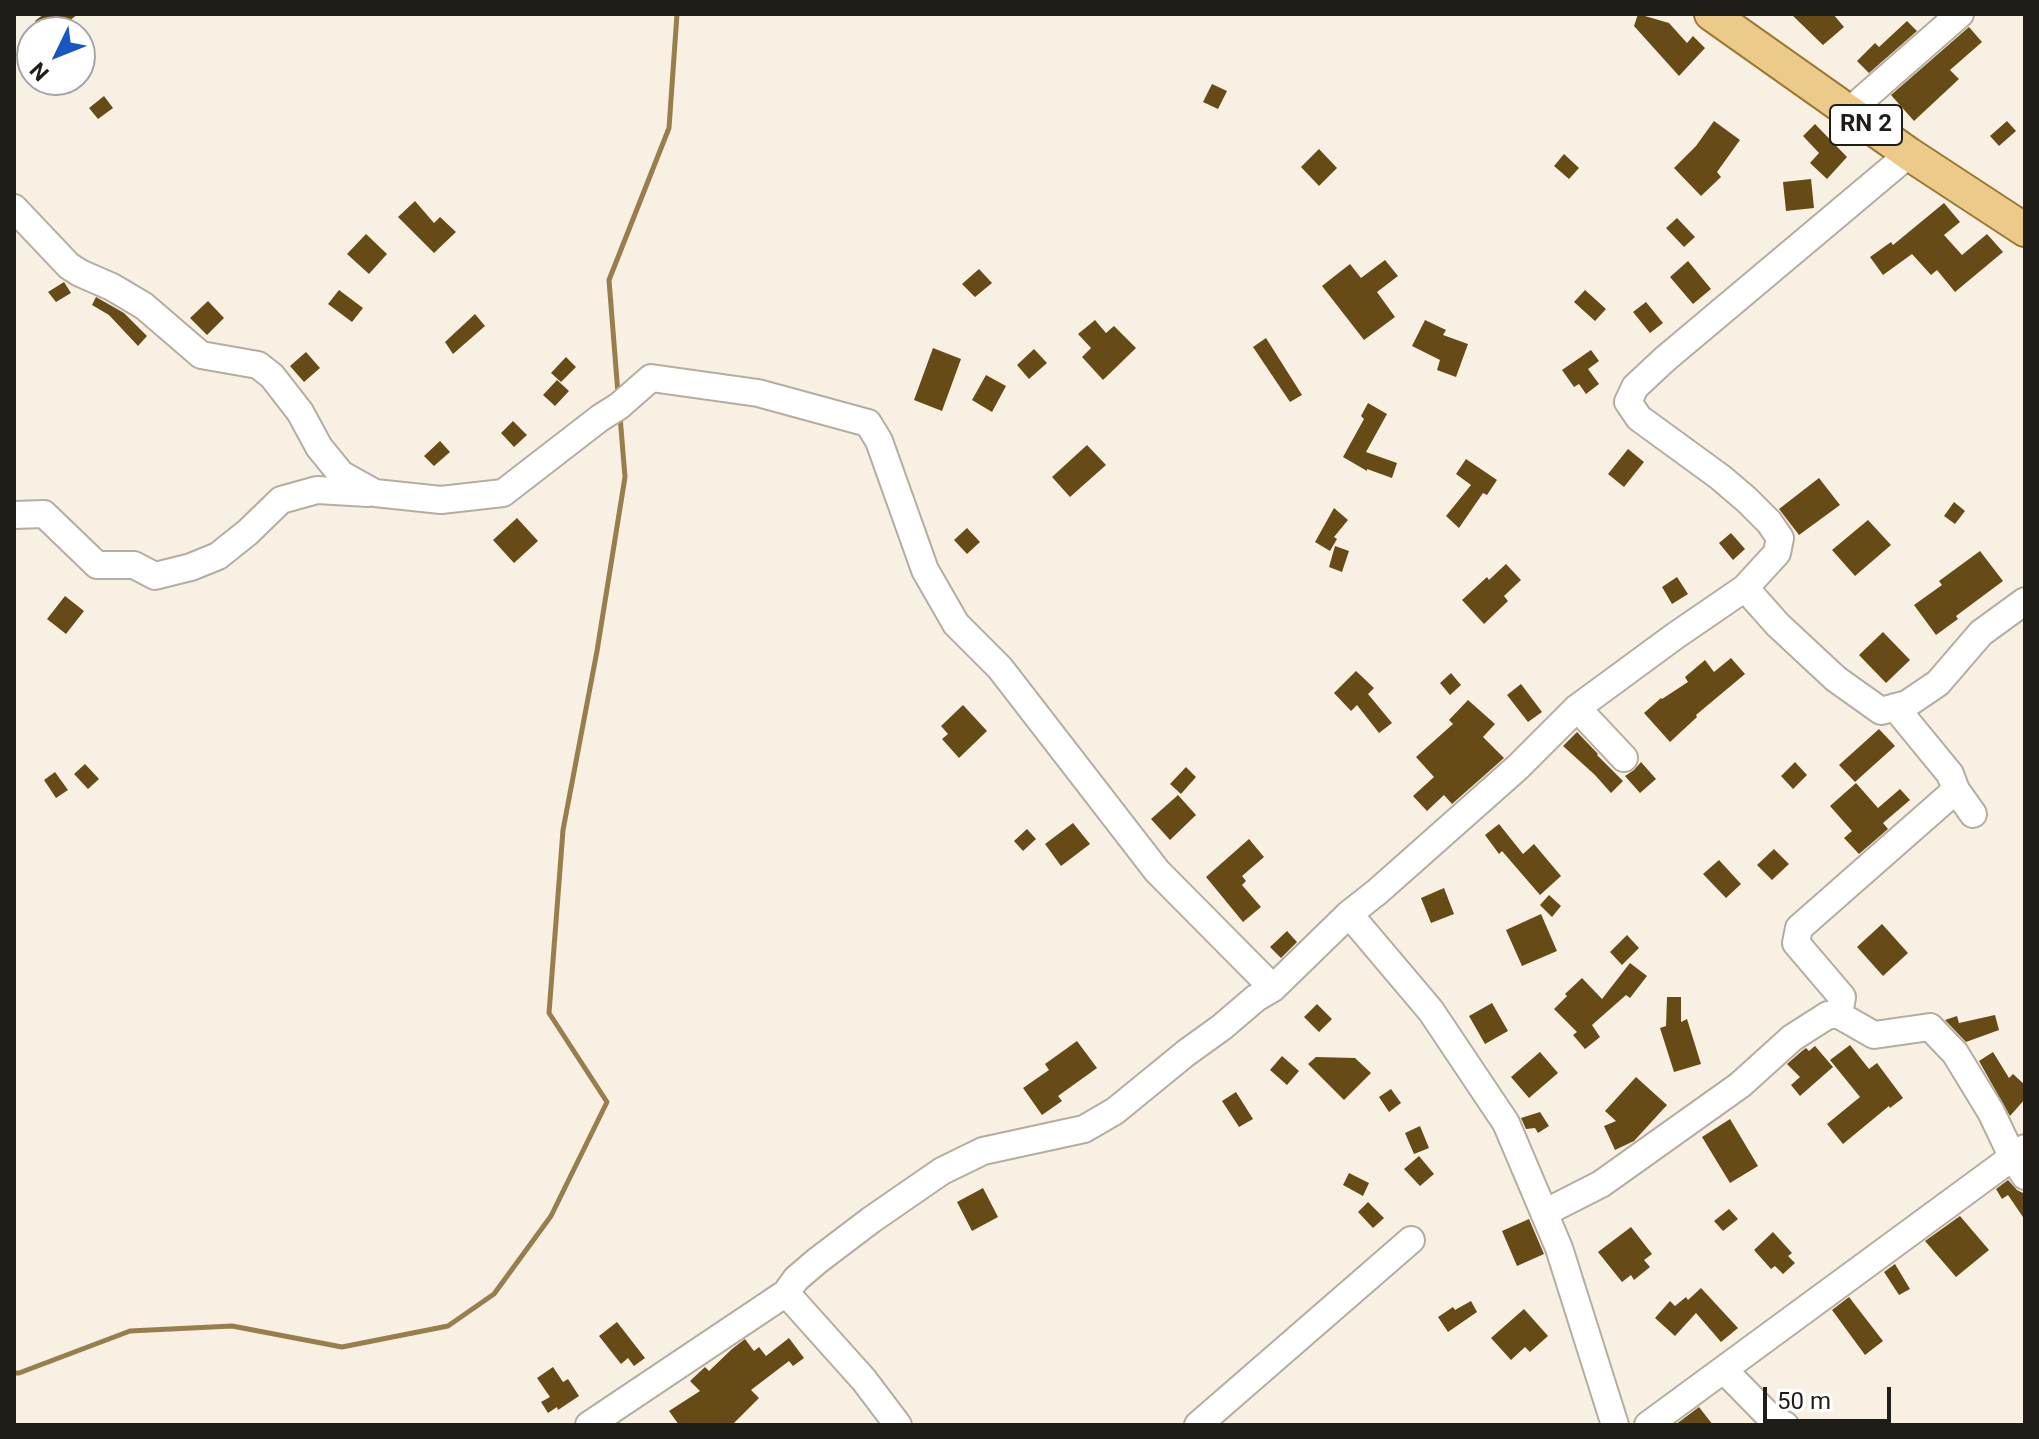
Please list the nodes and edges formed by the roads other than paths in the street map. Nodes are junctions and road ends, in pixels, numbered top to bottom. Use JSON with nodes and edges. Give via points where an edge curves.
{"nodes":[{"id":1,"x":1711,"y":14,"type":"edge"},
{"id":2,"x":1960,"y":14,"type":"edge"},
{"id":3,"x":1848,"y":112,"type":"junction"},
{"id":4,"x":1909,"y":154,"type":"junction"},
{"id":5,"x":14,"y":208,"type":"edge"},
{"id":6,"x":2025,"y":230,"type":"edge"},
{"id":7,"x":375,"y":493,"type":"junction"},
{"id":8,"x":14,"y":515,"type":"edge"},
{"id":9,"x":1745,"y":588,"type":"junction"},
{"id":10,"x":2025,"y":601,"type":"edge"},
{"id":11,"x":1895,"y":707,"type":"junction"},
{"id":12,"x":1577,"y":708,"type":"junction"},
{"id":13,"x":1624,"y":758,"type":"dead end"},
{"id":14,"x":1956,"y":790,"type":"junction"},
{"id":15,"x":1973,"y":814,"type":"dead end"},
{"id":16,"x":1349,"y":914,"type":"junction"},
{"id":17,"x":1273,"y":988,"type":"junction"},
{"id":18,"x":1839,"y":1015,"type":"junction"},
{"id":19,"x":2021,"y":1161,"type":"edge"},
{"id":20,"x":1544,"y":1213,"type":"junction"},
{"id":21,"x":1411,"y":1240,"type":"dead end"},
{"id":22,"x":786,"y":1293,"type":"junction"},
{"id":23,"x":1724,"y":1370,"type":"junction"},
{"id":24,"x":589,"y":1425,"type":"edge"},
{"id":25,"x":898,"y":1425,"type":"edge"},
{"id":26,"x":1198,"y":1425,"type":"edge"},
{"id":27,"x":1615,"y":1425,"type":"edge"},
{"id":28,"x":1648,"y":1425,"type":"edge"},
{"id":29,"x":1785,"y":1425,"type":"edge"}],
"edges":[{"from":1,"to":3,"type":"main road","number":"RN 2"},
{"from":2,"to":3,"type":"street"},
{"from":3,"to":4,"type":"main road","number":"RN 2"},
{"from":4,"to":6,"type":"main road","number":"RN 2"},
{"from":4,"to":9,"type":"street","via":[[1665,359],[1635,387],[1628,402],[1639,418],[1747,500],[1780,538],[1777,553]]},
{"from":5,"to":7,"type":"street","via":[[69,266],[144,306],[201,355],[258,365],[272,376],[341,474]]},
{"from":7,"to":8,"type":"street","via":[[317,490],[281,500],[218,556],[155,576],[134,565],[97,565],[44,514]]},
{"from":7,"to":17,"type":"street","via":[[441,500],[503,493],[651,378],[758,393],[868,423],[925,570],[956,624],[1000,668],[1157,871]]},
{"from":9,"to":11,"type":"street","via":[[1836,679],[1881,711]]},
{"from":9,"to":12,"type":"street"},
{"from":10,"to":11,"type":"street","via":[[1981,633],[1938,683]]},
{"from":11,"to":14,"type":"street","via":[[1950,774]]},
{"from":12,"to":13,"type":"street"},
{"from":12,"to":16,"type":"street","via":[[1518,767]]},
{"from":14,"to":15,"type":"street"},
{"from":14,"to":18,"type":"street","via":[[1799,928],[1796,943],[1842,997]]},
{"from":16,"to":17,"type":"street"},
{"from":16,"to":20,"type":"street","via":[[1431,1011],[1506,1123]]},
{"from":17,"to":22,"type":"street","via":[[1115,1111],[1084,1129],[983,1151],[942,1171],[817,1261]]},
{"from":18,"to":19,"type":"street","via":[[1874,1035],[1930,1027],[1955,1053]]},
{"from":18,"to":20,"type":"street","via":[[1828,1015],[1792,1038],[1740,1085],[1601,1184]]},
{"from":19,"to":23,"type":"street"},
{"from":20,"to":27,"type":"street"},
{"from":21,"to":26,"type":"street"},
{"from":22,"to":24,"type":"street"},
{"from":22,"to":25,"type":"street"},
{"from":23,"to":28,"type":"street"},
{"from":23,"to":29,"type":"street","via":[[1772,1419]]}]}
